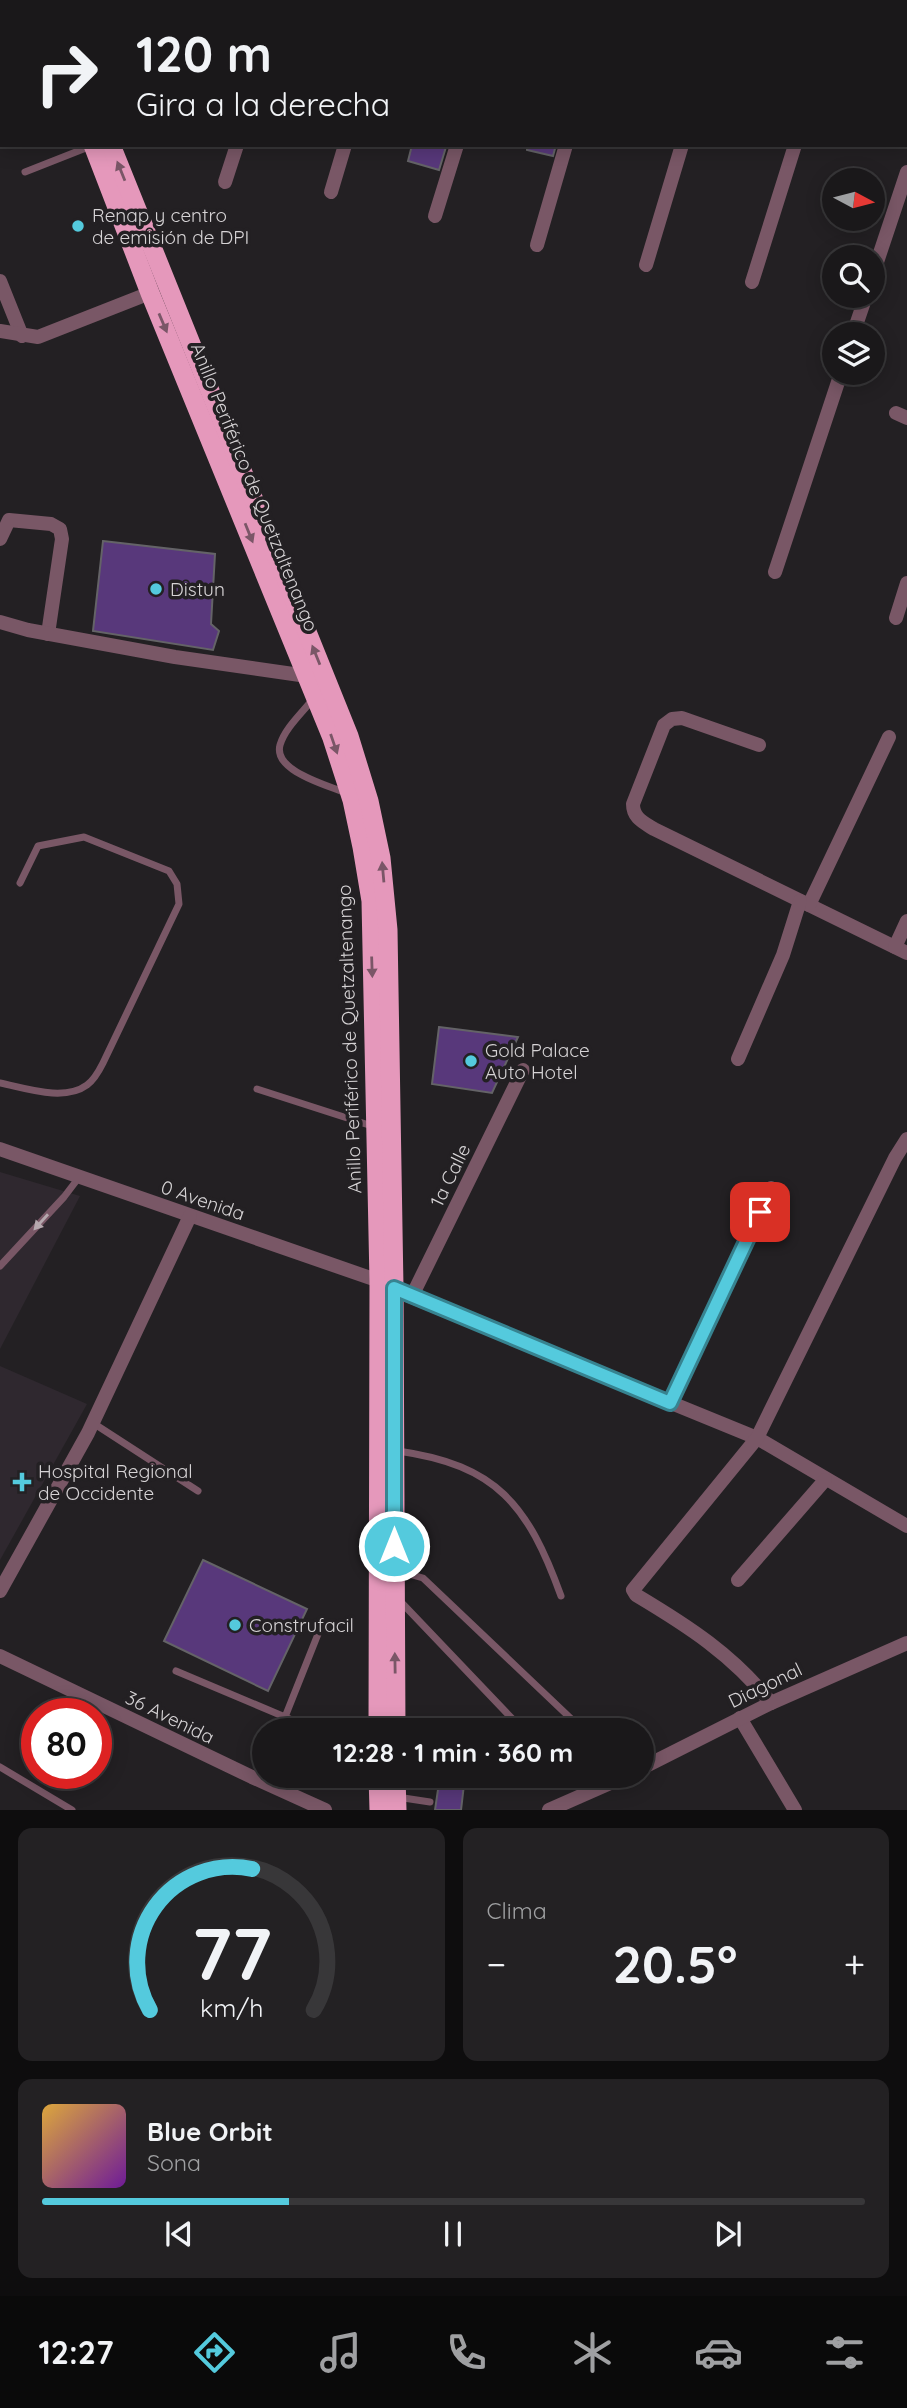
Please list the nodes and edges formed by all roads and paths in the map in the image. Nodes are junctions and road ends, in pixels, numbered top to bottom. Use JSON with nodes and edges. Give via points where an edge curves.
{"nodes":[{"id":1,"x":87,"y":147,"type":"edge"},
{"id":2,"x":93,"y":147,"type":"edge"},
{"id":3,"x":112,"y":147,"type":"edge"},
{"id":4,"x":236,"y":147,"type":"edge"},
{"id":5,"x":344,"y":147,"type":"edge"},
{"id":6,"x":456,"y":147,"type":"edge"},
{"id":7,"x":565,"y":147,"type":"edge"},
{"id":8,"x":681,"y":147,"type":"edge"},
{"id":9,"x":794,"y":147,"type":"edge"},
{"id":10,"x":25,"y":172,"type":"dead end"},
{"id":11,"x":907,"y":173,"type":"edge"},
{"id":12,"x":225,"y":182,"type":"dead end"},
{"id":13,"x":331,"y":192,"type":"dead end"},
{"id":14,"x":435,"y":216,"type":"dead end"},
{"id":15,"x":537,"y":245,"type":"dead end"},
{"id":16,"x":883,"y":245,"type":"edge"},
{"id":17,"x":646,"y":265,"type":"dead end"},
{"id":18,"x":0,"y":281,"type":"edge"},
{"id":19,"x":752,"y":282,"type":"dead end"},
{"id":20,"x":150,"y":293,"type":"junction"},
{"id":21,"x":0,"y":331,"type":"edge"},
{"id":22,"x":22,"y":336,"type":"junction"},
{"id":23,"x":837,"y":385,"type":"edge"},
{"id":24,"x":0,"y":539,"type":"edge"},
{"id":25,"x":775,"y":572,"type":"dead end"},
{"id":26,"x":907,"y":583,"type":"edge"},
{"id":27,"x":896,"y":618,"type":"dead end"},
{"id":28,"x":0,"y":622,"type":"edge"},
{"id":29,"x":48,"y":634,"type":"junction"},
{"id":30,"x":307,"y":676,"type":"junction"},
{"id":31,"x":315,"y":696,"type":"junction"},
{"id":32,"x":889,"y":737,"type":"dead end"},
{"id":33,"x":759,"y":745,"type":"dead end"},
{"id":34,"x":350,"y":795,"type":"junction"},
{"id":35,"x":20,"y":883,"type":"dead end"},
{"id":36,"x":804,"y":903,"type":"junction"},
{"id":37,"x":907,"y":921,"type":"edge"},
{"id":38,"x":901,"y":950,"type":"edge"},
{"id":39,"x":738,"y":1059,"type":"dead end"},
{"id":40,"x":523,"y":1070,"type":"dead end"},
{"id":41,"x":0,"y":1083,"type":"edge"},
{"id":42,"x":257,"y":1089,"type":"dead end"},
{"id":43,"x":376,"y":1127,"type":"junction"},
{"id":44,"x":907,"y":1139,"type":"edge"},
{"id":45,"x":0,"y":1149,"type":"edge"},
{"id":46,"x":901,"y":1158,"type":"edge"},
{"id":47,"x":80,"y":1176,"type":"junction"},
{"id":48,"x":771,"y":1188,"type":"dead end"},
{"id":49,"x":190,"y":1216,"type":"junction"},
{"id":50,"x":0,"y":1266,"type":"edge"},
{"id":51,"x":395,"y":1288,"type":"junction"},
{"id":52,"x":670,"y":1403,"type":"junction"},
{"id":53,"x":93,"y":1423,"type":"junction"},
{"id":54,"x":757,"y":1438,"type":"junction"},
{"id":55,"x":394,"y":1450,"type":"junction"},
{"id":56,"x":825,"y":1480,"type":"junction"},
{"id":57,"x":198,"y":1491,"type":"dead end"},
{"id":58,"x":907,"y":1526,"type":"edge"},
{"id":59,"x":394,"y":1570,"type":"junction"},
{"id":60,"x":738,"y":1580,"type":"dead end"},
{"id":61,"x":0,"y":1591,"type":"edge"},
{"id":62,"x":394,"y":1596,"type":"junction"},
{"id":63,"x":561,"y":1596,"type":"dead end"},
{"id":64,"x":320,"y":1629,"type":"dead end"},
{"id":65,"x":907,"y":1643,"type":"edge"},
{"id":66,"x":0,"y":1656,"type":"edge"},
{"id":67,"x":176,"y":1671,"type":"dead end"},
{"id":68,"x":771,"y":1703,"type":"junction"},
{"id":69,"x":285,"y":1717,"type":"joint"},
{"id":70,"x":378,"y":1718,"type":"edge"},
{"id":71,"x":396,"y":1718,"type":"edge"},
{"id":72,"x":511,"y":1718,"type":"edge"},
{"id":73,"x":570,"y":1718,"type":"edge"},
{"id":74,"x":740,"y":1718,"type":"junction"},
{"id":75,"x":654,"y":1762,"type":"edge"},
{"id":76,"x":0,"y":1767,"type":"edge"},
{"id":77,"x":379,"y":1788,"type":"edge"},
{"id":78,"x":599,"y":1788,"type":"edge"},
{"id":79,"x":430,"y":1802,"type":"dead end"},
{"id":80,"x":397,"y":1803,"type":"edge"},
{"id":81,"x":72,"y":1810,"type":"edge"},
{"id":82,"x":324,"y":1810,"type":"edge"},
{"id":83,"x":379,"y":1810,"type":"edge"},
{"id":84,"x":549,"y":1810,"type":"edge"},
{"id":85,"x":796,"y":1810,"type":"edge"}],
"edges":[{"from":1,"to":10,"type":"lane"},
{"from":2,"to":20,"type":"highway","name":"Anillo Periférico de Quetzaltenango"},
{"from":51,"to":3,"type":"highway","name":"Anillo Periférico de Quetzaltenango","one_way":true,"via":[[388,930],[382,858],[369,802],[349,736]]},
{"from":4,"to":12,"type":"street"},
{"from":5,"to":13,"type":"street"},
{"from":6,"to":14,"type":"street"},
{"from":7,"to":15,"type":"street"},
{"from":8,"to":17,"type":"street"},
{"from":9,"to":19,"type":"street"},
{"from":11,"to":16,"type":"street"},
{"from":18,"to":22,"type":"street"},
{"from":20,"to":22,"type":"street","via":[[38,337]]},
{"from":20,"to":30,"type":"highway","name":"Anillo Periférico de Quetzaltenango","one_way":true},
{"from":21,"to":22,"type":"street"},
{"from":23,"to":25,"type":"street"},
{"from":24,"to":29,"type":"street","via":[[9,520],[60,529]]},
{"from":26,"to":27,"type":"street"},
{"from":28,"to":29,"type":"street"},
{"from":29,"to":30,"type":"street"},
{"from":30,"to":31,"type":"highway","name":"Anillo Periférico de Quetzaltenango"},
{"from":31,"to":34,"type":"highway","name":"Anillo Periférico de Quetzaltenango","one_way":true},
{"from":31,"to":34,"type":"lane","via":[[287,731],[279,747],[280,758],[287,768]]},
{"from":32,"to":36,"type":"street"},
{"from":33,"to":36,"type":"street","via":[[682,718],[672,719],[664,725],[633,811],[639,821]]},
{"from":34,"to":43,"type":"highway","name":"Anillo Periférico de Quetzaltenango","one_way":true,"via":[[370,901]]},
{"from":35,"to":41,"type":"lane","via":[[38,846],[85,837],[169,871],[177,884],[179,904],[89,1084],[53,1093]]},
{"from":36,"to":38,"type":"street"},
{"from":36,"to":39,"type":"street"},
{"from":37,"to":38,"type":"street"},
{"from":40,"to":51,"type":"street","name":"1a Calle"},
{"from":42,"to":43,"type":"lane"},
{"from":43,"to":51,"type":"highway","name":"Anillo Periférico de Quetzaltenango"},
{"from":44,"to":46,"type":"street"},
{"from":45,"to":47,"type":"street","name":"0 Avenida"},
{"from":46,"to":54,"type":"street"},
{"from":47,"to":49,"type":"street","name":"0 Avenida"},
{"from":47,"to":50,"type":"lane","one_way":true},
{"from":48,"to":52,"type":"street"},
{"from":49,"to":51,"type":"street","name":"0 Avenida"},
{"from":49,"to":53,"type":"street"},
{"from":51,"to":52,"type":"street","name":"0 Avenida"},
{"from":51,"to":55,"type":"highway","name":"Anillo Periférico de Quetzaltenango"},
{"from":51,"to":70,"type":"highway","name":"Anillo Periférico de Quetzaltenango"},
{"from":52,"to":54,"type":"street","name":"0 Avenida"},
{"from":53,"to":57,"type":"lane"},
{"from":53,"to":61,"type":"street"},
{"from":54,"to":56,"type":"street","name":"0 Avenida"},
{"from":54,"to":68,"type":"street","via":[[633,1590],[720,1649]]},
{"from":55,"to":59,"type":"highway","name":"Anillo Periférico de Quetzaltenango"},
{"from":55,"to":63,"type":"lane","via":[[459,1464],[505,1494],[530,1526]]},
{"from":56,"to":58,"type":"street","name":"0 Avenida"},
{"from":56,"to":60,"type":"street"},
{"from":59,"to":62,"type":"highway","name":"Anillo Periférico de Quetzaltenango"},
{"from":59,"to":73,"type":"lane","via":[[423,1578]]},
{"from":71,"to":62,"type":"highway","name":"Anillo Periférico de Quetzaltenango","one_way":true},
{"from":62,"to":72,"type":"lane"},
{"from":64,"to":69,"type":"lane"},
{"from":65,"to":68,"type":"street","name":"Diagonal"},
{"from":66,"to":82,"type":"street","name":"36 Avenida"},
{"from":67,"to":69,"type":"lane"},
{"from":68,"to":74,"type":"street","name":"Diagonal"},
{"from":74,"to":75,"type":"street","name":"Diagonal"},
{"from":74,"to":85,"type":"street"},
{"from":76,"to":81,"type":"lane"},
{"from":77,"to":83,"type":"highway"},
{"from":78,"to":84,"type":"street"},
{"from":79,"to":80,"type":"lane"}]}
